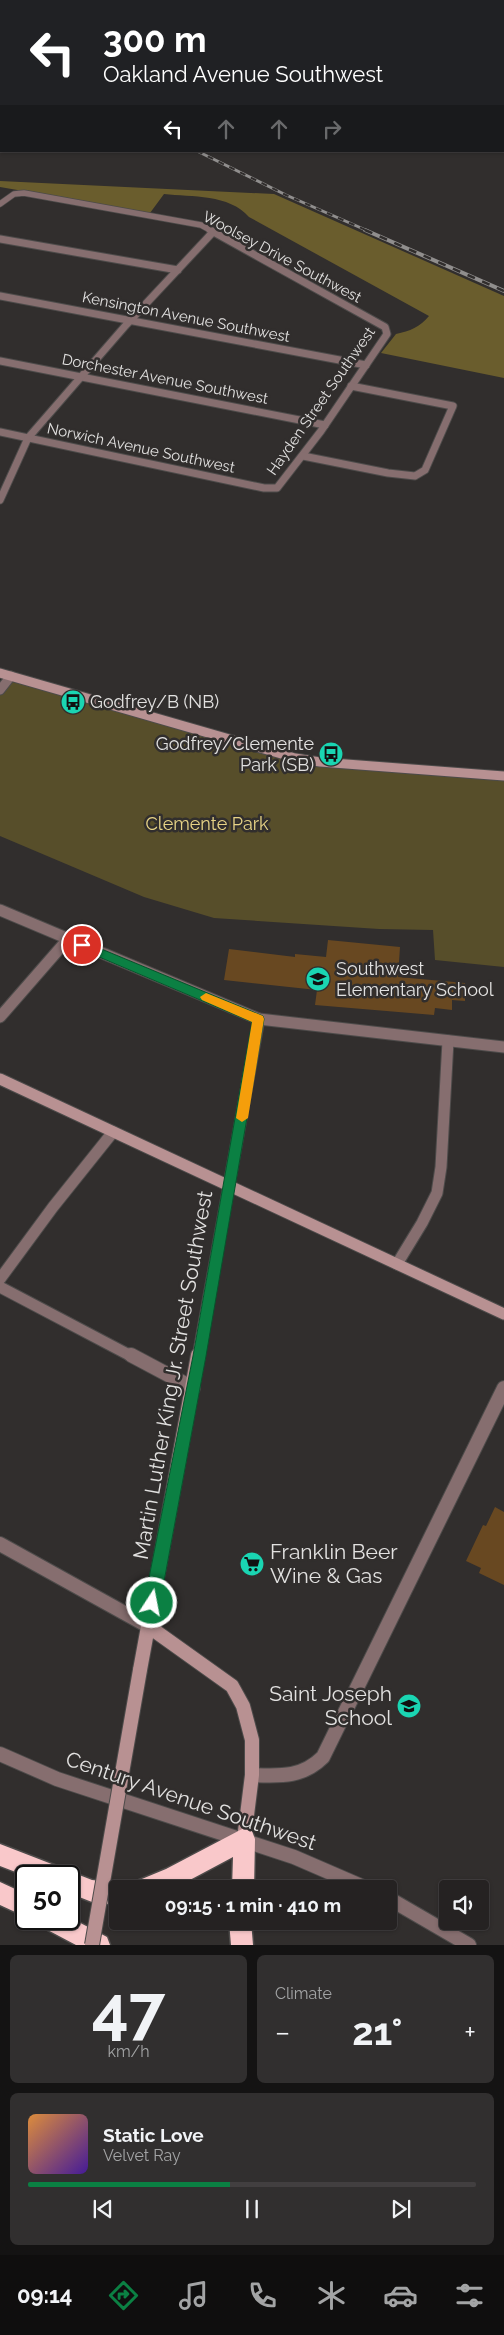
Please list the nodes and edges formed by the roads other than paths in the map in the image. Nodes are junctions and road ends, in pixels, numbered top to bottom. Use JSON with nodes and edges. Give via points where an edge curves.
{"nodes":[{"id":1,"x":0,"y":204,"type":"edge"},
{"id":2,"x":213,"y":232,"type":"junction"},
{"id":3,"x":0,"y":238,"type":"edge"},
{"id":4,"x":178,"y":270,"type":"junction"},
{"id":5,"x":0,"y":296,"type":"edge"},
{"id":6,"x":130,"y":321,"type":"junction"},
{"id":7,"x":386,"y":330,"type":"joint"},
{"id":8,"x":0,"y":361,"type":"edge"},
{"id":9,"x":366,"y":365,"type":"junction"},
{"id":10,"x":82,"y":377,"type":"junction"},
{"id":11,"x":351,"y":386,"type":"junction"},
{"id":12,"x":325,"y":425,"type":"junction"},
{"id":13,"x":0,"y":432,"type":"edge"},
{"id":14,"x":28,"y":438,"type":"junction"},
{"id":15,"x":303,"y":456,"type":"junction"},
{"id":16,"x":277,"y":488,"type":"joint"},
{"id":17,"x":0,"y":500,"type":"edge"},
{"id":18,"x":0,"y":673,"type":"edge"},
{"id":19,"x":12,"y":676,"type":"junction"},
{"id":20,"x":0,"y":690,"type":"edge"},
{"id":21,"x":504,"y":776,"type":"edge"},
{"id":22,"x":0,"y":910,"type":"edge"},
{"id":23,"x":68,"y":939,"type":"junction"},
{"id":24,"x":0,"y":1017,"type":"edge"},
{"id":25,"x":259,"y":1019,"type":"junction"},
{"id":26,"x":448,"y":1040,"type":"junction"},
{"id":27,"x":504,"y":1047,"type":"edge"},
{"id":28,"x":0,"y":1079,"type":"edge"},
{"id":29,"x":113,"y":1132,"type":"junction"},
{"id":30,"x":229,"y":1185,"type":"junction"},
{"id":31,"x":397,"y":1264,"type":"junction"},
{"id":32,"x":0,"y":1279,"type":"edge"},
{"id":33,"x":0,"y":1288,"type":"edge"},
{"id":34,"x":504,"y":1314,"type":"edge"},
{"id":35,"x":193,"y":1388,"type":"junction"},
{"id":36,"x":504,"y":1388,"type":"edge"},
{"id":37,"x":0,"y":1544,"type":"edge"},
{"id":38,"x":148,"y":1626,"type":"junction"},
{"id":39,"x":0,"y":1754,"type":"edge"},
{"id":40,"x":252,"y":1775,"type":"junction"},
{"id":41,"x":244,"y":1839,"type":"junction"},
{"id":42,"x":0,"y":1855,"type":"edge"},
{"id":43,"x":26,"y":1865,"type":"edge"},
{"id":44,"x":167,"y":1880,"type":"edge"},
{"id":45,"x":242,"y":1880,"type":"edge"},
{"id":46,"x":348,"y":1880,"type":"edge"},
{"id":47,"x":80,"y":1886,"type":"edge"},
{"id":48,"x":0,"y":1893,"type":"edge"},
{"id":49,"x":109,"y":1893,"type":"edge"},
{"id":50,"x":15,"y":1900,"type":"edge"},
{"id":51,"x":397,"y":1903,"type":"edge"},
{"id":52,"x":71,"y":1930,"type":"edge"},
{"id":53,"x":241,"y":1930,"type":"edge"},
{"id":54,"x":92,"y":1945,"type":"edge"},
{"id":55,"x":100,"y":1945,"type":"edge"},
{"id":56,"x":242,"y":1945,"type":"edge"},
{"id":57,"x":469,"y":1945,"type":"edge"}],
"edges":[{"from":1,"to":2,"type":"street","name":"Woolsey Drive Southwest","via":[[14,194],[30,194],[191,222]]},
{"from":2,"to":4,"type":"street"},
{"from":2,"to":7,"type":"street","name":"Woolsey Drive Southwest"},
{"from":3,"to":4,"type":"street"},
{"from":4,"to":6,"type":"street"},
{"from":5,"to":6,"type":"street","name":"Kensington Avenue Southwest"},
{"from":6,"to":9,"type":"street","name":"Kensington Avenue Southwest"},
{"from":6,"to":10,"type":"street"},
{"from":7,"to":9,"type":"street","name":"Hayden Street Southwest","via":[[386,338]]},
{"from":8,"to":10,"type":"street","name":"Dorchester Avenue Southwest"},
{"from":9,"to":11,"type":"street","name":"Hayden Street Southwest"},
{"from":10,"to":12,"type":"street","name":"Dorchester Avenue Southwest"},
{"from":10,"to":14,"type":"street"},
{"from":11,"to":12,"type":"street","name":"Hayden Street Southwest"},
{"from":11,"to":15,"type":"street","via":[[453,406],[425,470],[415,476],[388,473]]},
{"from":12,"to":15,"type":"street","name":"Hayden Street Southwest"},
{"from":13,"to":14,"type":"street","name":"Norwich Avenue Southwest"},
{"from":14,"to":16,"type":"street","name":"Norwich Avenue Southwest","via":[[254,486]]},
{"from":14,"to":17,"type":"street"},
{"from":15,"to":16,"type":"street","name":"Hayden Street Southwest"},
{"from":18,"to":19,"type":"main road"},
{"from":19,"to":20,"type":"street"},
{"from":19,"to":21,"type":"main road","via":[[307,760]]},
{"from":22,"to":23,"type":"street"},
{"from":23,"to":24,"type":"street"},
{"from":23,"to":25,"type":"street"},
{"from":25,"to":26,"type":"street"},
{"from":25,"to":30,"type":"street","name":"Martin Luther King Jr. Street Southwest"},
{"from":26,"to":27,"type":"street"},
{"from":26,"to":31,"type":"street","via":[[437,1192]]},
{"from":28,"to":29,"type":"main road"},
{"from":29,"to":30,"type":"main road"},
{"from":29,"to":32,"type":"street"},
{"from":30,"to":31,"type":"main road"},
{"from":30,"to":35,"type":"main road","name":"Martin Luther King Jr. Street Southwest"},
{"from":31,"to":34,"type":"main road"},
{"from":33,"to":35,"type":"street"},
{"from":35,"to":38,"type":"main road","name":"Martin Luther King Jr. Street Southwest"},
{"from":36,"to":40,"type":"street","via":[[323,1756],[313,1768],[298,1774]]},
{"from":37,"to":38,"type":"street"},
{"from":38,"to":40,"type":"main road","via":[[232,1686],[249,1722]]},
{"from":38,"to":54,"type":"main road","name":"Martin Luther King Jr. Street Southwest","bridge":true},
{"from":39,"to":41,"type":"street","name":"Century Avenue Southwest","via":[[57,1779]]},
{"from":40,"to":41,"type":"main road"},
{"from":41,"to":44,"type":"highway"},
{"from":41,"to":45,"type":"highway"},
{"from":41,"to":46,"type":"street","name":"Century Avenue Southwest"},
{"from":42,"to":43,"type":"highway"},
{"from":47,"to":49,"type":"highway"},
{"from":48,"to":50,"type":"highway"},
{"from":51,"to":57,"type":"street"},
{"from":52,"to":55,"type":"highway"},
{"from":53,"to":56,"type":"highway"}]}
